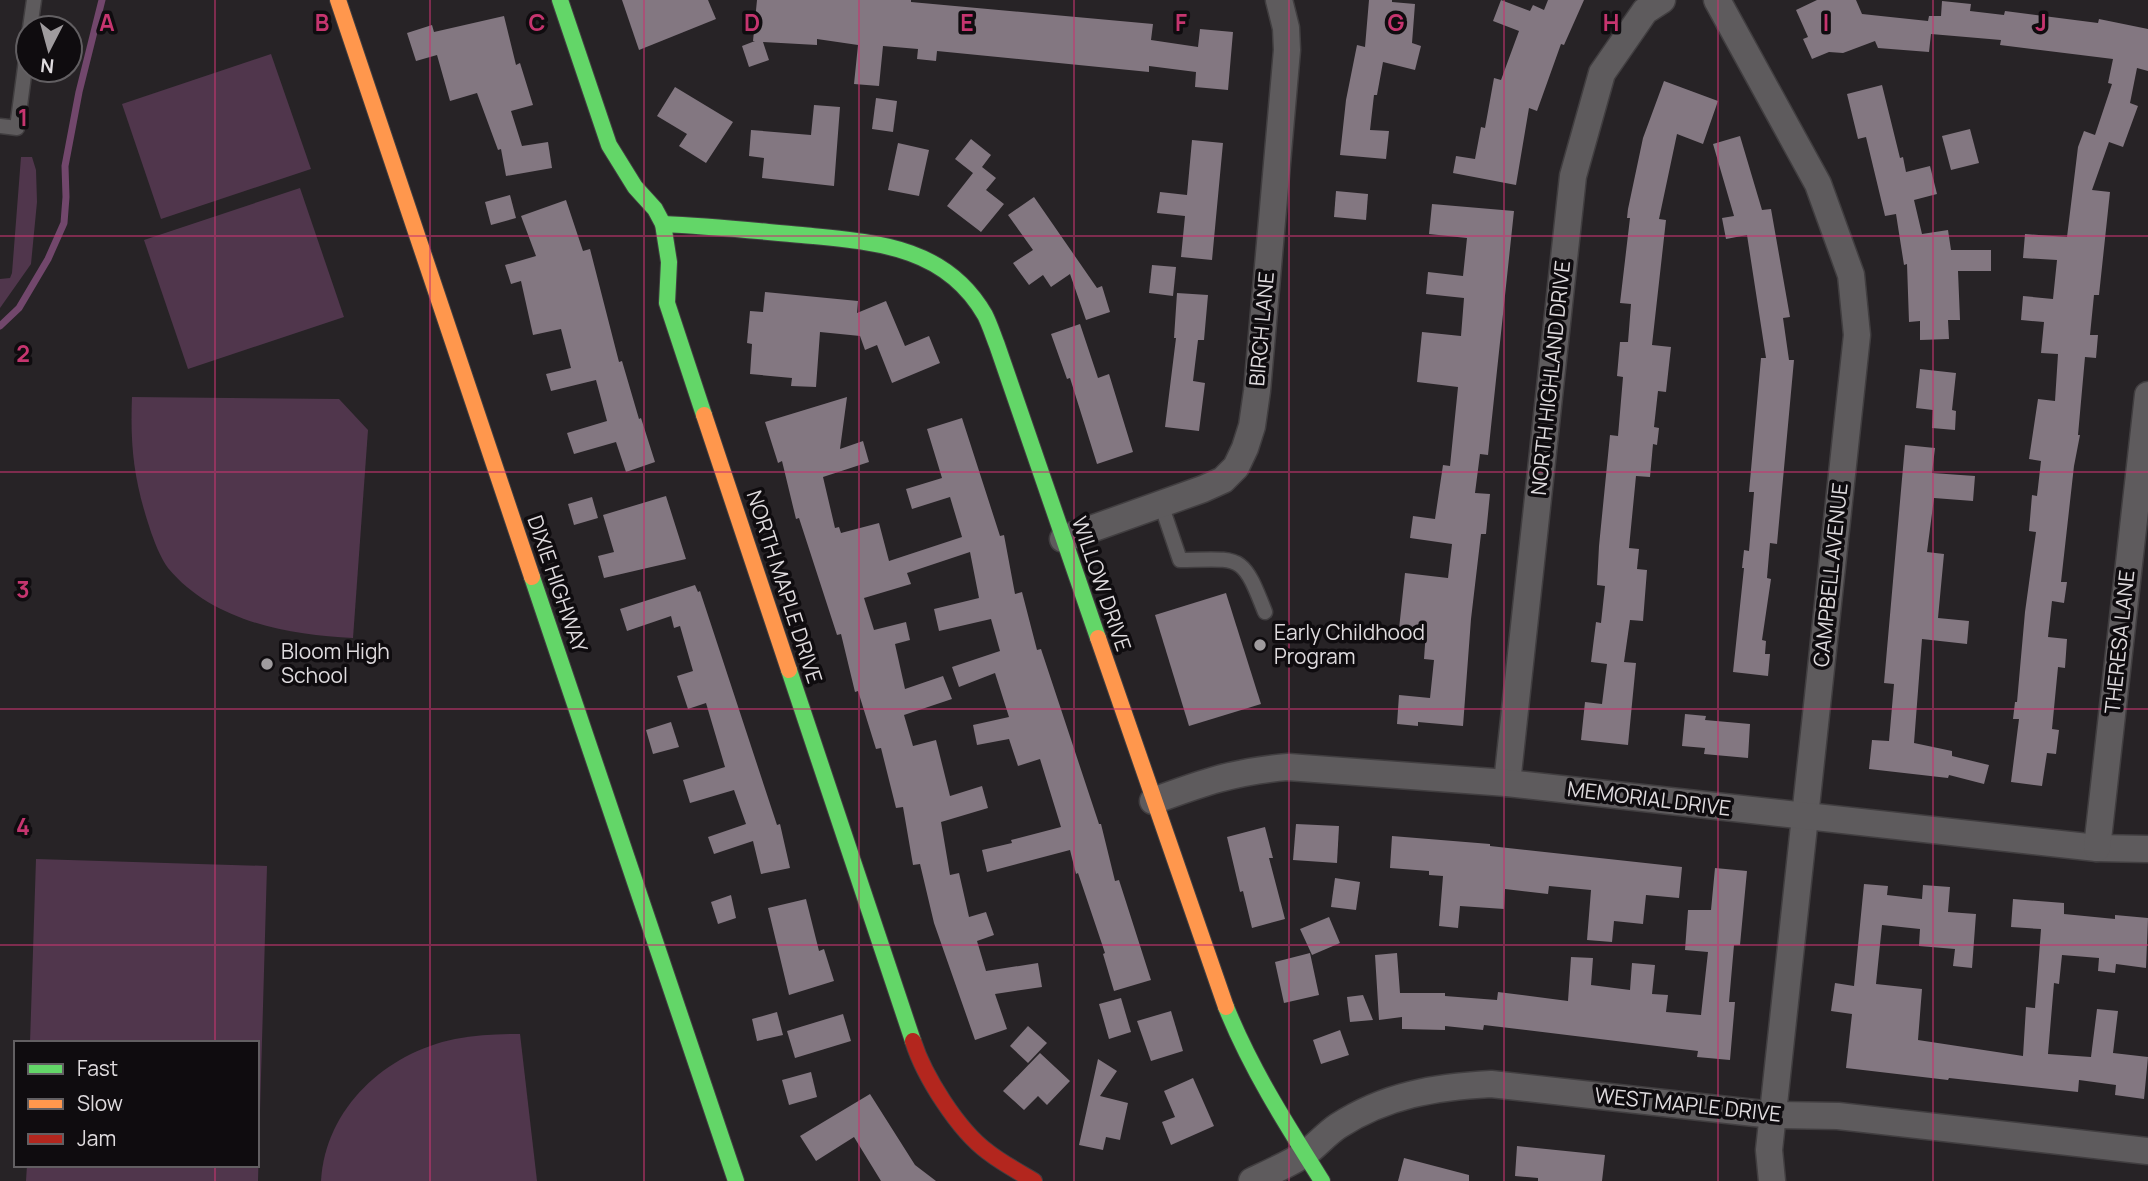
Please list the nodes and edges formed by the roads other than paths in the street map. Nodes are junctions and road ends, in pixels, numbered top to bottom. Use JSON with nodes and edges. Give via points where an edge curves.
{"nodes":[{"id":1,"x":338,"y":0,"type":"edge"},
{"id":2,"x":560,"y":0,"type":"edge"},
{"id":3,"x":1279,"y":0,"type":"edge"},
{"id":4,"x":1662,"y":0,"type":"edge"},
{"id":5,"x":1717,"y":0,"type":"edge"},
{"id":6,"x":23,"y":84,"type":"edge"},
{"id":7,"x":0,"y":126,"type":"edge"},
{"id":8,"x":663,"y":224,"type":"junction"},
{"id":9,"x":2148,"y":395,"type":"edge"},
{"id":10,"x":1161,"y":504,"type":"junction"},
{"id":11,"x":1063,"y":540,"type":"junction"},
{"id":12,"x":1265,"y":612,"type":"dead end"},
{"id":13,"x":1507,"y":783,"type":"junction"},
{"id":14,"x":1153,"y":801,"type":"junction"},
{"id":15,"x":1805,"y":817,"type":"junction"},
{"id":16,"x":2097,"y":848,"type":"junction"},
{"id":17,"x":2148,"y":849,"type":"edge"},
{"id":18,"x":1773,"y":1115,"type":"junction"},
{"id":19,"x":2148,"y":1151,"type":"edge"},
{"id":20,"x":1305,"y":1154,"type":"junction"},
{"id":21,"x":736,"y":1181,"type":"edge"},
{"id":22,"x":1034,"y":1181,"type":"edge"},
{"id":23,"x":1252,"y":1181,"type":"edge"},
{"id":24,"x":1322,"y":1181,"type":"edge"},
{"id":25,"x":1772,"y":1181,"type":"edge"}],
"edges":[{"from":1,"to":21,"type":"street","name":"DIXIE HIGHWAY"},
{"from":2,"to":8,"type":"street","name":"NORTH MAPLE DRIVE","via":[[609,145]]},
{"from":3,"to":10,"type":"street","name":"BIRCH LANE","via":[[1287,50],[1251,426],[1236,467],[1223,480]]},
{"from":4,"to":13,"type":"street","name":"NORTH HIGHLAND DRIVE","via":[[1645,11],[1602,73],[1573,176]]},
{"from":5,"to":15,"type":"street","name":"CAMPBELL AVENUE","via":[[1818,184],[1851,275],[1857,335]]},
{"from":6,"to":7,"type":"lane","via":[[17,128]]},
{"from":8,"to":11,"type":"street","name":"WILLOW DRIVE","via":[[877,242],[906,248],[937,266],[964,288],[983,312]]},
{"from":8,"to":22,"type":"street","name":"NORTH MAPLE DRIVE","via":[[669,262],[667,303],[919,1060],[947,1108],[986,1151]]},
{"from":9,"to":16,"type":"street","name":"THERESA LANE"},
{"from":10,"to":11,"type":"street","name":"BIRCH LANE"},
{"from":10,"to":12,"type":"lane","via":[[1180,560],[1240,564],[1251,574]]},
{"from":11,"to":14,"type":"street","name":"WILLOW DRIVE"},
{"from":13,"to":14,"type":"street","name":"MEMORIAL DRIVE","via":[[1288,767],[1212,779]]},
{"from":13,"to":15,"type":"street","name":"MEMORIAL DRIVE"},
{"from":14,"to":20,"type":"street","name":"WILLOW DRIVE","via":[[1243,1049]]},
{"from":15,"to":16,"type":"street","name":"MEMORIAL DRIVE"},
{"from":15,"to":18,"type":"street","name":"CAMPBELL AVENUE"},
{"from":16,"to":17,"type":"street","name":"MEMORIAL DRIVE"},
{"from":18,"to":19,"type":"street","name":"WEST MAPLE DRIVE","via":[[1838,1116]]},
{"from":18,"to":20,"type":"street","name":"WEST MAPLE DRIVE","via":[[1491,1084],[1449,1086],[1410,1093],[1374,1107],[1336,1127]]},
{"from":18,"to":25,"type":"street","name":"CAMPBELL AVENUE"},
{"from":20,"to":23,"type":"street","name":"WEST MAPLE DRIVE"},
{"from":20,"to":24,"type":"street","name":"WILLOW DRIVE"}]}
